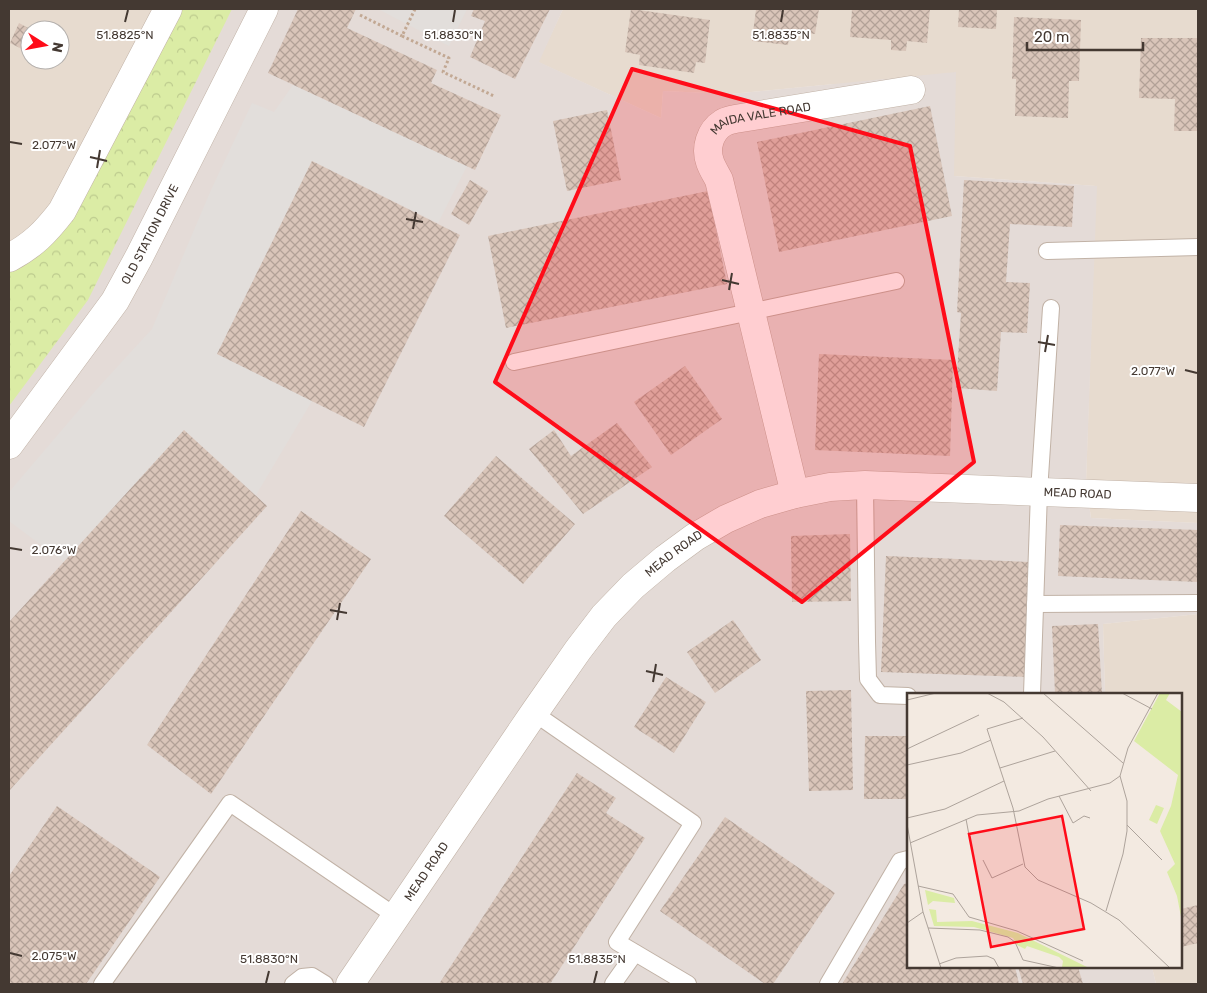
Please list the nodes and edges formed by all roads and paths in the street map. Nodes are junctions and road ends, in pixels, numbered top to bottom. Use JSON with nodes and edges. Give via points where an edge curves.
{"nodes":[{"id":1,"x":168,"y":9,"type":"edge"},
{"id":2,"x":264,"y":9,"type":"edge"},
{"id":3,"x":415,"y":9,"type":"edge"},
{"id":4,"x":360,"y":16,"type":"dead end"},
{"id":5,"x":402,"y":36,"type":"junction"},
{"id":6,"x":911,"y":90,"type":"dead end"},
{"id":7,"x":494,"y":96,"type":"dead end"},
{"id":8,"x":1198,"y":247,"type":"edge"},
{"id":9,"x":1047,"y":251,"type":"dead end"},
{"id":10,"x":9,"y":258,"type":"edge"},
{"id":11,"x":896,"y":281,"type":"dead end"},
{"id":12,"x":1050,"y":308,"type":"dead end"},
{"id":13,"x":751,"y":311,"type":"junction"},
{"id":14,"x":514,"y":362,"type":"dead end"},
{"id":15,"x":9,"y":445,"type":"edge"},
{"id":16,"x":865,"y":485,"type":"junction"},
{"id":17,"x":1039,"y":492,"type":"junction"},
{"id":18,"x":795,"y":494,"type":"junction"},
{"id":19,"x":1198,"y":498,"type":"edge"},
{"id":20,"x":1198,"y":603,"type":"edge"},
{"id":21,"x":1035,"y":604,"type":"junction"},
{"id":22,"x":1032,"y":693,"type":"edge"},
{"id":23,"x":907,"y":696,"type":"edge"},
{"id":24,"x":534,"y":713,"type":"junction"},
{"id":25,"x":907,"y":859,"type":"edge"},
{"id":26,"x":396,"y":917,"type":"junction"},
{"id":27,"x":636,"y":952,"type":"junction"},
{"id":28,"x":102,"y":984,"type":"edge"},
{"id":29,"x":293,"y":984,"type":"edge"},
{"id":30,"x":325,"y":984,"type":"edge"},
{"id":31,"x":350,"y":984,"type":"edge"},
{"id":32,"x":613,"y":984,"type":"edge"},
{"id":33,"x":688,"y":984,"type":"edge"},
{"id":34,"x":828,"y":984,"type":"edge"}],
"edges":[{"from":1,"to":10,"type":"street","via":[[62,211],[38,240]]},
{"from":2,"to":15,"type":"street","name":"OLD STATION DRIVE","via":[[115,301]]},
{"from":3,"to":5,"type":"path"},
{"from":4,"to":5,"type":"path"},
{"from":5,"to":7,"type":"path","via":[[449,58],[443,72]]},
{"from":6,"to":13,"type":"street","name":"MAIDA VALE ROAD","via":[[734,119],[714,131],[707,152],[719,180]]},
{"from":8,"to":9,"type":"lane"},
{"from":11,"to":13,"type":"lane"},
{"from":12,"to":17,"type":"lane"},
{"from":13,"to":14,"type":"lane"},
{"from":13,"to":18,"type":"street","name":"MAIDA VALE ROAD"},
{"from":16,"to":17,"type":"street","name":"MEAD ROAD"},
{"from":16,"to":18,"type":"street","name":"MEAD ROAD"},
{"from":16,"to":23,"type":"lane","via":[[868,679],[880,695]]},
{"from":17,"to":19,"type":"street","name":"MEAD ROAD"},
{"from":17,"to":21,"type":"lane"},
{"from":18,"to":24,"type":"street","name":"MEAD ROAD","via":[[760,504],[726,519],[695,537],[633,586],[604,616]]},
{"from":20,"to":21,"type":"lane"},
{"from":21,"to":22,"type":"lane"},
{"from":24,"to":26,"type":"street","name":"MEAD ROAD"},
{"from":24,"to":27,"type":"lane","via":[[693,823],[617,942]]},
{"from":25,"to":34,"type":"lane","via":[[900,861]]},
{"from":26,"to":28,"type":"lane","via":[[230,803]]},
{"from":26,"to":31,"type":"street","name":"MEAD ROAD"},
{"from":27,"to":32,"type":"lane"},
{"from":27,"to":33,"type":"lane"},
{"from":29,"to":30,"type":"lane","via":[[302,977],[312,976]]}]}
